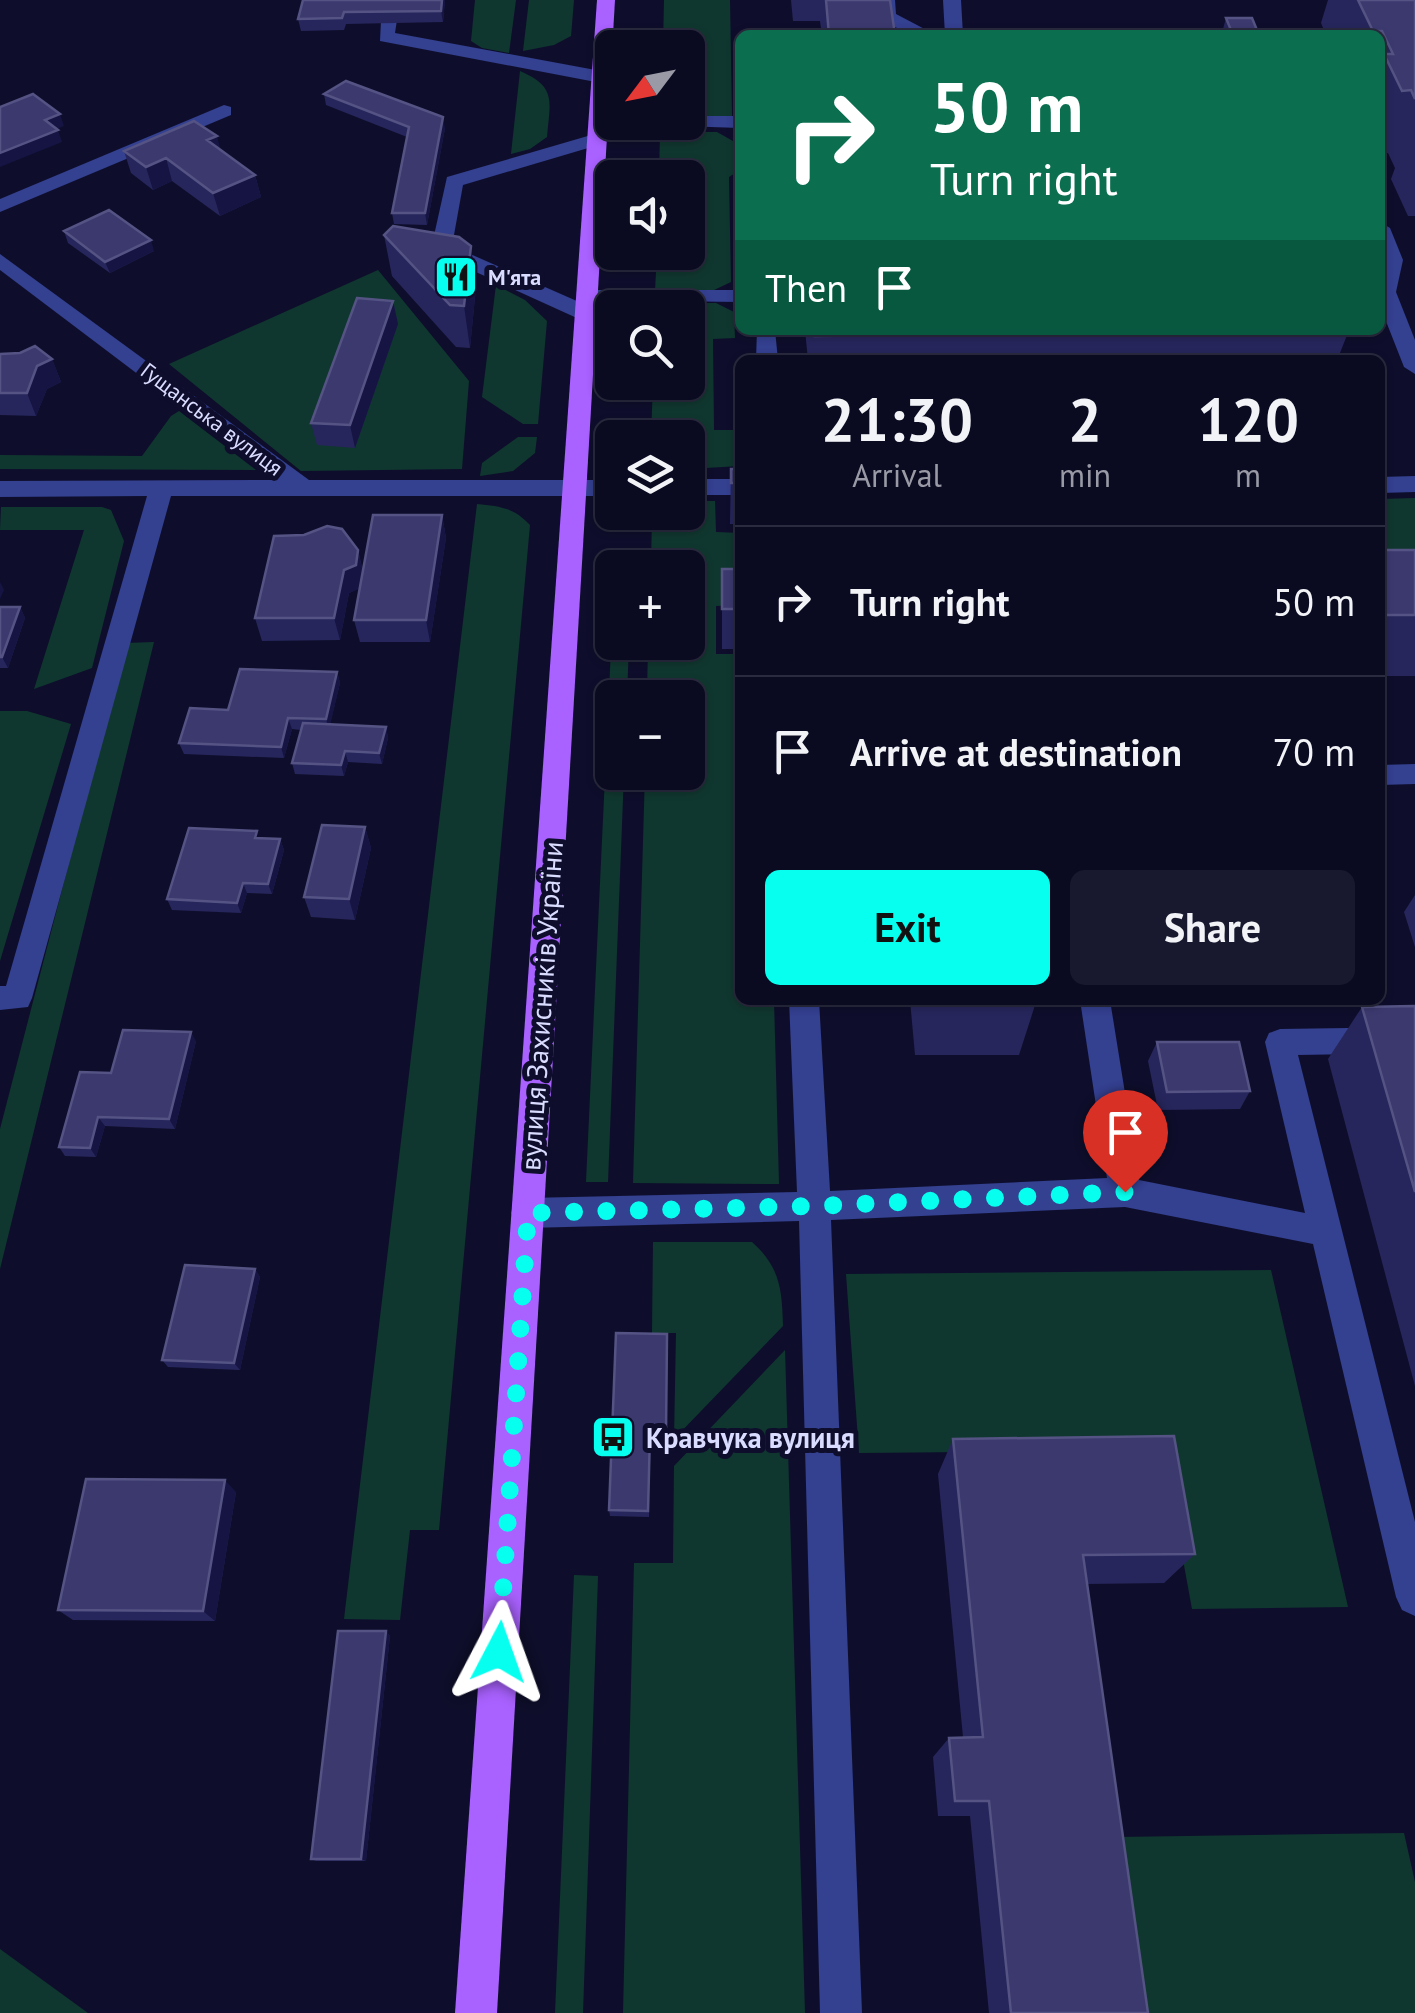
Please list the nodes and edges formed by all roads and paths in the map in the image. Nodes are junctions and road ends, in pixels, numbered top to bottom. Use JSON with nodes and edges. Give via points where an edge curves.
{"nodes":[{"id":1,"x":391,"y":0,"type":"edge"},
{"id":2,"x":606,"y":0,"type":"edge"},
{"id":3,"x":886,"y":0,"type":"edge"},
{"id":4,"x":952,"y":0,"type":"edge"},
{"id":5,"x":604,"y":30,"type":"edge"},
{"id":6,"x":916,"y":30,"type":"edge"},
{"id":7,"x":954,"y":30,"type":"edge"},
{"id":8,"x":595,"y":77,"type":"edge"},
{"id":9,"x":224,"y":112,"type":"dead end"},
{"id":10,"x":705,"y":122,"type":"edge"},
{"id":11,"x":735,"y":122,"type":"edge"},
{"id":12,"x":595,"y":131,"type":"edge"},
{"id":13,"x":602,"y":140,"type":"edge"},
{"id":14,"x":0,"y":206,"type":"edge"},
{"id":15,"x":1385,"y":239,"type":"edge"},
{"id":16,"x":0,"y":260,"type":"edge"},
{"id":17,"x":1385,"y":284,"type":"edge"},
{"id":18,"x":735,"y":296,"type":"edge"},
{"id":19,"x":1385,"y":296,"type":"edge"},
{"id":20,"x":588,"y":305,"type":"junction"},
{"id":21,"x":1408,"y":330,"type":"edge"},
{"id":22,"x":1415,"y":367,"type":"edge"},
{"id":23,"x":1385,"y":484,"type":"edge"},
{"id":24,"x":1415,"y":484,"type":"edge"},
{"id":25,"x":705,"y":487,"type":"edge"},
{"id":26,"x":735,"y":487,"type":"edge"},
{"id":27,"x":161,"y":488,"type":"junction"},
{"id":28,"x":304,"y":488,"type":"junction"},
{"id":29,"x":575,"y":488,"type":"junction"},
{"id":30,"x":595,"y":488,"type":"edge"},
{"id":31,"x":0,"y":489,"type":"edge"},
{"id":32,"x":1415,"y":774,"type":"edge"},
{"id":33,"x":1385,"y":775,"type":"edge"},
{"id":34,"x":0,"y":998,"type":"edge"},
{"id":35,"x":804,"y":1005,"type":"edge"},
{"id":36,"x":1096,"y":1005,"type":"edge"},
{"id":37,"x":1415,"y":1040,"type":"edge"},
{"id":38,"x":1125,"y":1192,"type":"junction"},
{"id":39,"x":814,"y":1206,"type":"junction"},
{"id":40,"x":528,"y":1213,"type":"junction"},
{"id":41,"x":1326,"y":1232,"type":"junction"},
{"id":42,"x":1415,"y":1597,"type":"edge"},
{"id":43,"x":476,"y":2013,"type":"edge"},
{"id":44,"x":841,"y":2013,"type":"edge"}],
"edges":[{"from":1,"to":8,"type":"street","via":[[386,37]]},
{"from":2,"to":5,"type":"main road","name":"вулиця Захисників України"},
{"from":3,"to":6,"type":"street","via":[[888,18]]},
{"from":4,"to":7,"type":"street"},
{"from":9,"to":14,"type":"street"},
{"from":10,"to":11,"type":"street"},
{"from":12,"to":20,"type":"street","via":[[454,180],[441,250]]},
{"from":13,"to":20,"type":"main road","name":"вулиця Захисників України"},
{"from":15,"to":17,"type":"street","via":[[1394,260]]},
{"from":16,"to":28,"type":"street","name":"Гущанська вулиця"},
{"from":18,"to":20,"type":"street"},
{"from":19,"to":21,"type":"street"},
{"from":20,"to":29,"type":"main road","name":"вулиця Захисників України"},
{"from":21,"to":22,"type":"street"},
{"from":23,"to":24,"type":"street"},
{"from":25,"to":26,"type":"street"},
{"from":27,"to":28,"type":"street"},
{"from":27,"to":31,"type":"street"},
{"from":27,"to":34,"type":"street","via":[[18,998]]},
{"from":28,"to":29,"type":"street","name":"Гущанська вулиця"},
{"from":29,"to":30,"type":"street","name":"Гущанська вулиця"},
{"from":29,"to":40,"type":"main road","name":"вулиця Захисників України"},
{"from":32,"to":33,"type":"street"},
{"from":35,"to":39,"type":"street"},
{"from":36,"to":38,"type":"street"},
{"from":37,"to":41,"type":"street","via":[[1280,1042]]},
{"from":38,"to":39,"type":"street"},
{"from":38,"to":41,"type":"street"},
{"from":39,"to":40,"type":"street"},
{"from":39,"to":44,"type":"street"},
{"from":40,"to":43,"type":"main road","name":"вулиця Захисників України"},
{"from":41,"to":42,"type":"street"}]}
